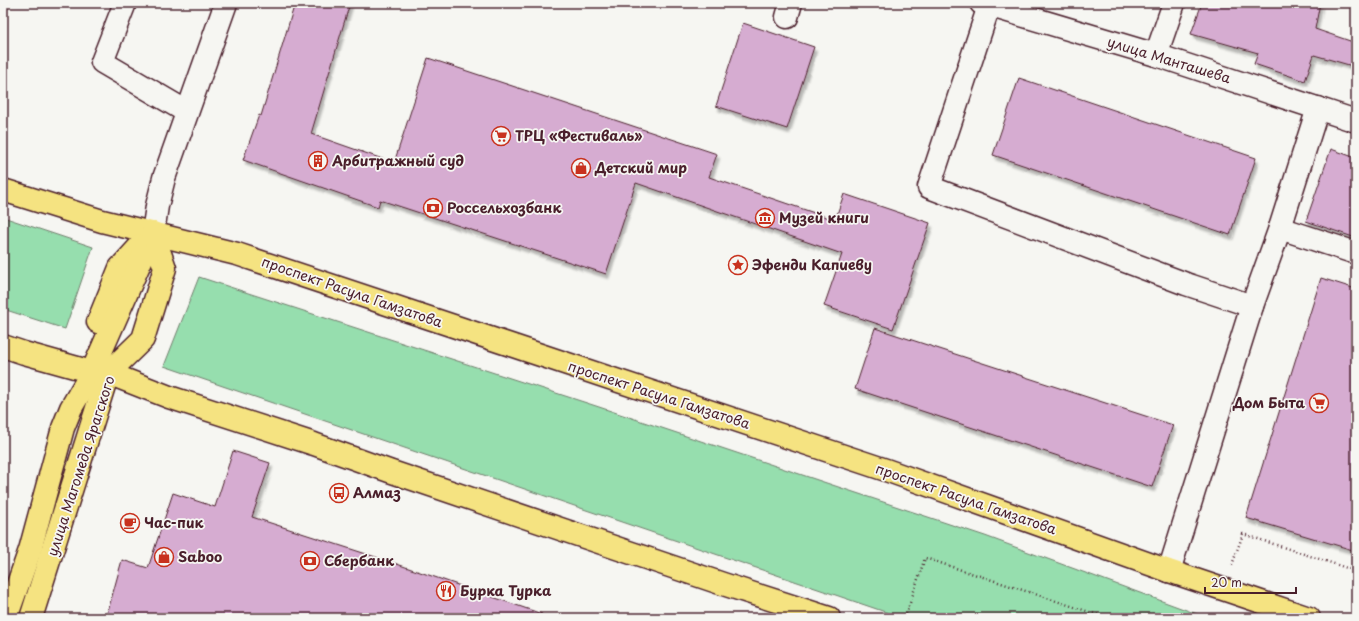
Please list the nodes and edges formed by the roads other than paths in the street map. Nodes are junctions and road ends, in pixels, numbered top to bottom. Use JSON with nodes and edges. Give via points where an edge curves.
{"nodes":[{"id":1,"x":125,"y":3,"type":"edge"},
{"id":2,"x":226,"y":3,"type":"edge"},
{"id":3,"x":1174,"y":3,"type":"edge"},
{"id":4,"x":986,"y":4,"type":"edge"},
{"id":5,"x":1156,"y":55,"type":"junction"},
{"id":6,"x":1318,"y":108,"type":"junction"},
{"id":7,"x":187,"y":112,"type":"junction"},
{"id":8,"x":1356,"y":121,"type":"edge"},
{"id":9,"x":3,"y":190,"type":"edge"},
{"id":10,"x":1280,"y":228,"type":"junction"},
{"id":11,"x":153,"y":233,"type":"junction"},
{"id":12,"x":1356,"y":253,"type":"edge"},
{"id":13,"x":1252,"y":306,"type":"junction"},
{"id":14,"x":3,"y":346,"type":"edge"},
{"id":15,"x":100,"y":372,"type":"junction"},
{"id":16,"x":1169,"y":571,"type":"junction"},
{"id":17,"x":6,"y":618,"type":"edge"},
{"id":18,"x":31,"y":618,"type":"edge"},
{"id":19,"x":829,"y":618,"type":"edge"},
{"id":20,"x":1310,"y":618,"type":"edge"}],
"edges":[{"from":1,"to":7,"type":"street","via":[[102,62]]},
{"from":2,"to":7,"type":"street","name":"улица Магомеда Ярагского"},
{"from":3,"to":5,"type":"street"},
{"from":4,"to":5,"type":"street","name":"улица Манташева"},
{"from":4,"to":13,"type":"street","via":[[929,187],[1186,284]]},
{"from":5,"to":6,"type":"street","name":"улица Манташева"},
{"from":6,"to":8,"type":"street","name":"улица Манташева"},
{"from":6,"to":10,"type":"street"},
{"from":7,"to":11,"type":"street","name":"улица Магомеда Ярагского","via":[[164,178]]},
{"from":9,"to":11,"type":"main road","name":"проспект Расула Гамзатова","via":[[102,221]]},
{"from":10,"to":12,"type":"street"},
{"from":10,"to":13,"type":"street"},
{"from":11,"to":15,"type":"main road","name":"улица Магомеда Ярагского","via":[[120,268],[96,327]]},
{"from":11,"to":15,"type":"main road","name":"улица Магомеда Ярагского","via":[[165,268],[143,339]]},
{"from":11,"to":16,"type":"main road","name":"проспект Расула Гамзатова","via":[[237,254],[886,470]]},
{"from":13,"to":16,"type":"street"},
{"from":14,"to":15,"type":"main road"},
{"from":15,"to":17,"type":"main road","name":"улица Магомеда Ярагского","via":[[71,408],[63,428],[30,550]]},
{"from":15,"to":18,"type":"main road","name":"улица Магомеда Ярагского"},
{"from":15,"to":19,"type":"main road"},
{"from":16,"to":20,"type":"main road","name":"проспект Расула Гамзатова"}]}
